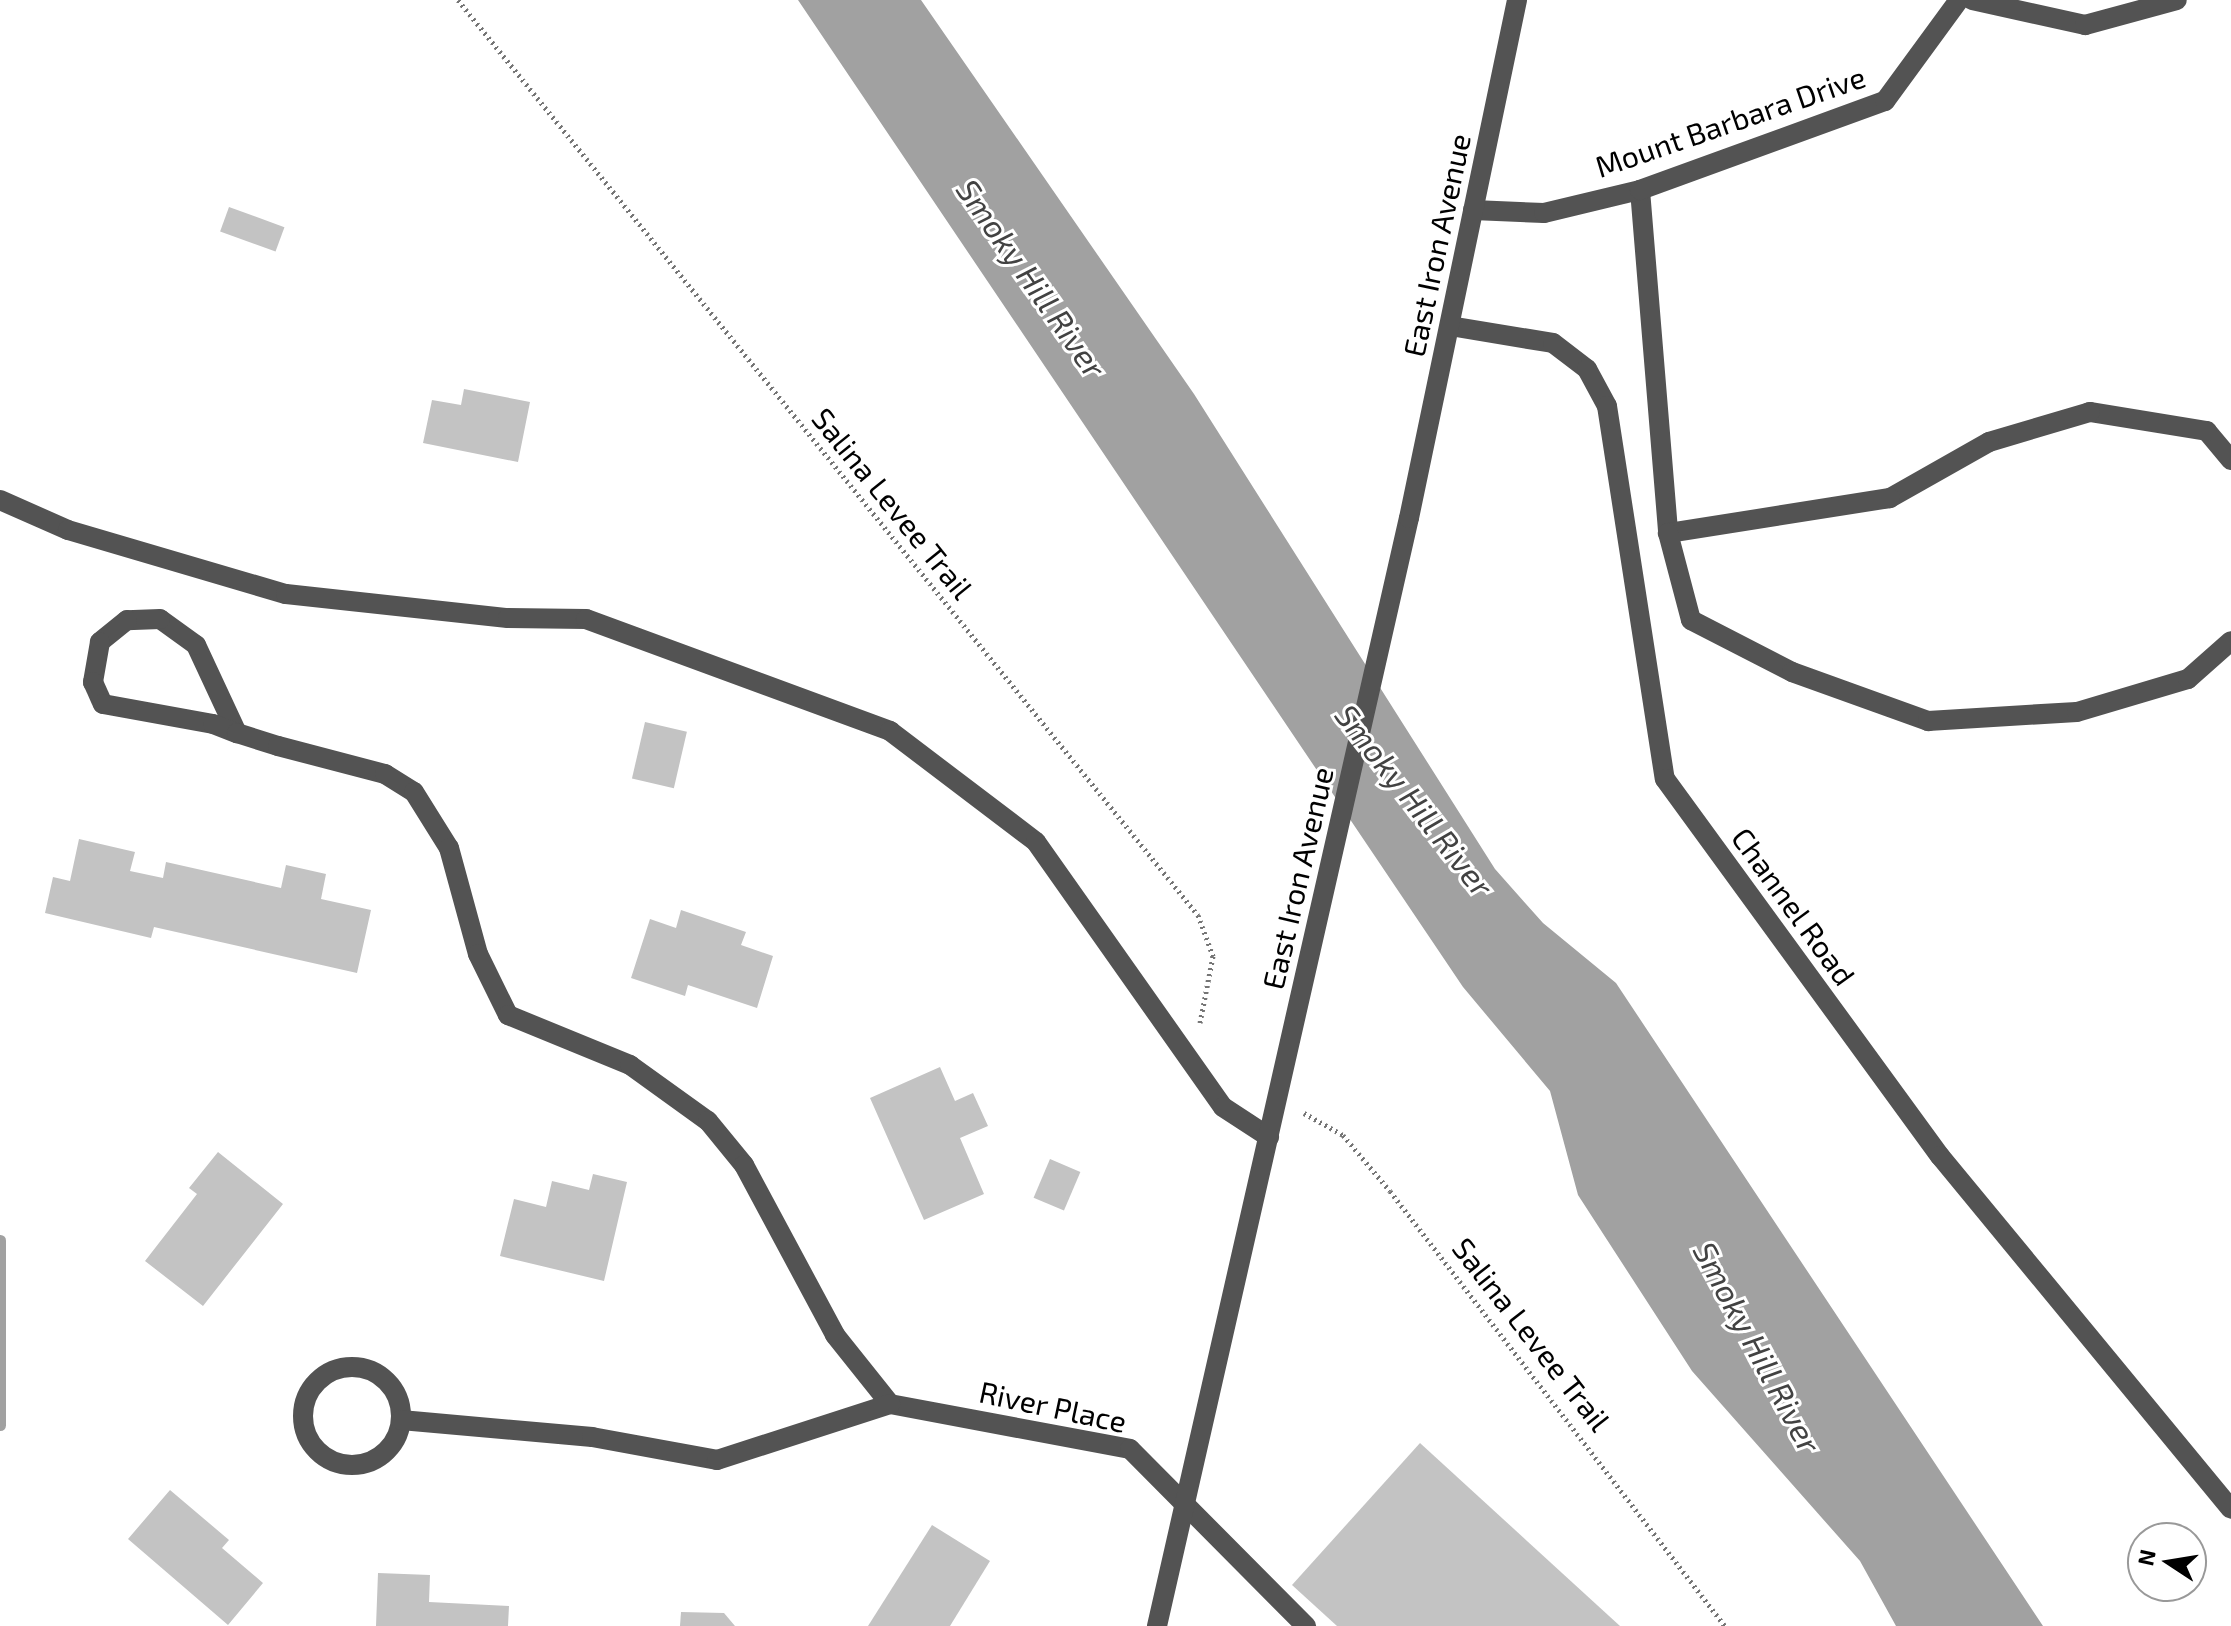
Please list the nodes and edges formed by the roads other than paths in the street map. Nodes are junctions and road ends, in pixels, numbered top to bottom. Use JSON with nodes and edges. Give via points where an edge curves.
{"nodes":[{"id":1,"x":1517,"y":0,"type":"edge"},
{"id":2,"x":1959,"y":0,"type":"edge"},
{"id":3,"x":1972,"y":0,"type":"edge"},
{"id":4,"x":2177,"y":0,"type":"edge"},
{"id":5,"x":1640,"y":190,"type":"junction"},
{"id":6,"x":1473,"y":210,"type":"junction"},
{"id":7,"x":1450,"y":326,"type":"junction"},
{"id":8,"x":2231,"y":460,"type":"edge"},
{"id":9,"x":0,"y":500,"type":"edge"},
{"id":10,"x":1668,"y":533,"type":"junction"},
{"id":11,"x":2231,"y":641,"type":"edge"},
{"id":12,"x":237,"y":733,"type":"junction"},
{"id":13,"x":1269,"y":1137,"type":"junction"},
{"id":14,"x":890,"y":1404,"type":"junction"},
{"id":15,"x":401,"y":1420,"type":"junction"},
{"id":16,"x":1184,"y":1504,"type":"junction"},
{"id":17,"x":2231,"y":1509,"type":"edge"},
{"id":18,"x":1157,"y":1626,"type":"edge"},
{"id":19,"x":1306,"y":1626,"type":"edge"}],
"edges":[{"from":1,"to":6,"type":"street","name":"East Iron Avenue"},
{"from":2,"to":5,"type":"street","name":"Mount Barbara Drive","via":[[1885,101]]},
{"from":3,"to":4,"type":"street","via":[[2085,25]]},
{"from":5,"to":6,"type":"street","name":"Mount Barbara Drive","via":[[1544,213]]},
{"from":5,"to":10,"type":"street"},
{"from":6,"to":7,"type":"street","name":"East Iron Avenue"},
{"from":7,"to":13,"type":"street","name":"East Iron Avenue"},
{"from":7,"to":17,"type":"street","name":"Channel Road","via":[[1553,343],[1587,369],[1607,406],[1665,779],[1940,1156]]},
{"from":8,"to":10,"type":"street","via":[[2207,431],[2090,412],[1989,442],[1890,498]]},
{"from":9,"to":13,"type":"street","via":[[68,530],[286,594],[480,616],[586,619],[890,731],[1036,842],[1223,1107]]},
{"from":10,"to":11,"type":"street","via":[[1691,620],[1792,672],[1928,721],[2077,712],[2188,679]]},
{"from":12,"to":12,"type":"street","via":[[103,704],[93,682],[100,642],[127,620],[160,619],[196,645]]},
{"from":12,"to":14,"type":"street","via":[[385,774],[414,792],[449,848],[478,954],[508,1015],[630,1065],[708,1121],[744,1165],[835,1335]]},
{"from":13,"to":16,"type":"street","name":"East Iron Avenue"},
{"from":14,"to":15,"type":"street","via":[[717,1460],[592,1437]]},
{"from":14,"to":16,"type":"street","name":"River Place","via":[[1130,1449]]},
{"from":15,"to":15,"type":"street","via":[[389,1384],[355,1367],[319,1379],[302,1413],[314,1449],[348,1466],[384,1454]]},
{"from":16,"to":18,"type":"street","name":"East Iron Avenue"},
{"from":16,"to":19,"type":"street","name":"River Place"}]}
